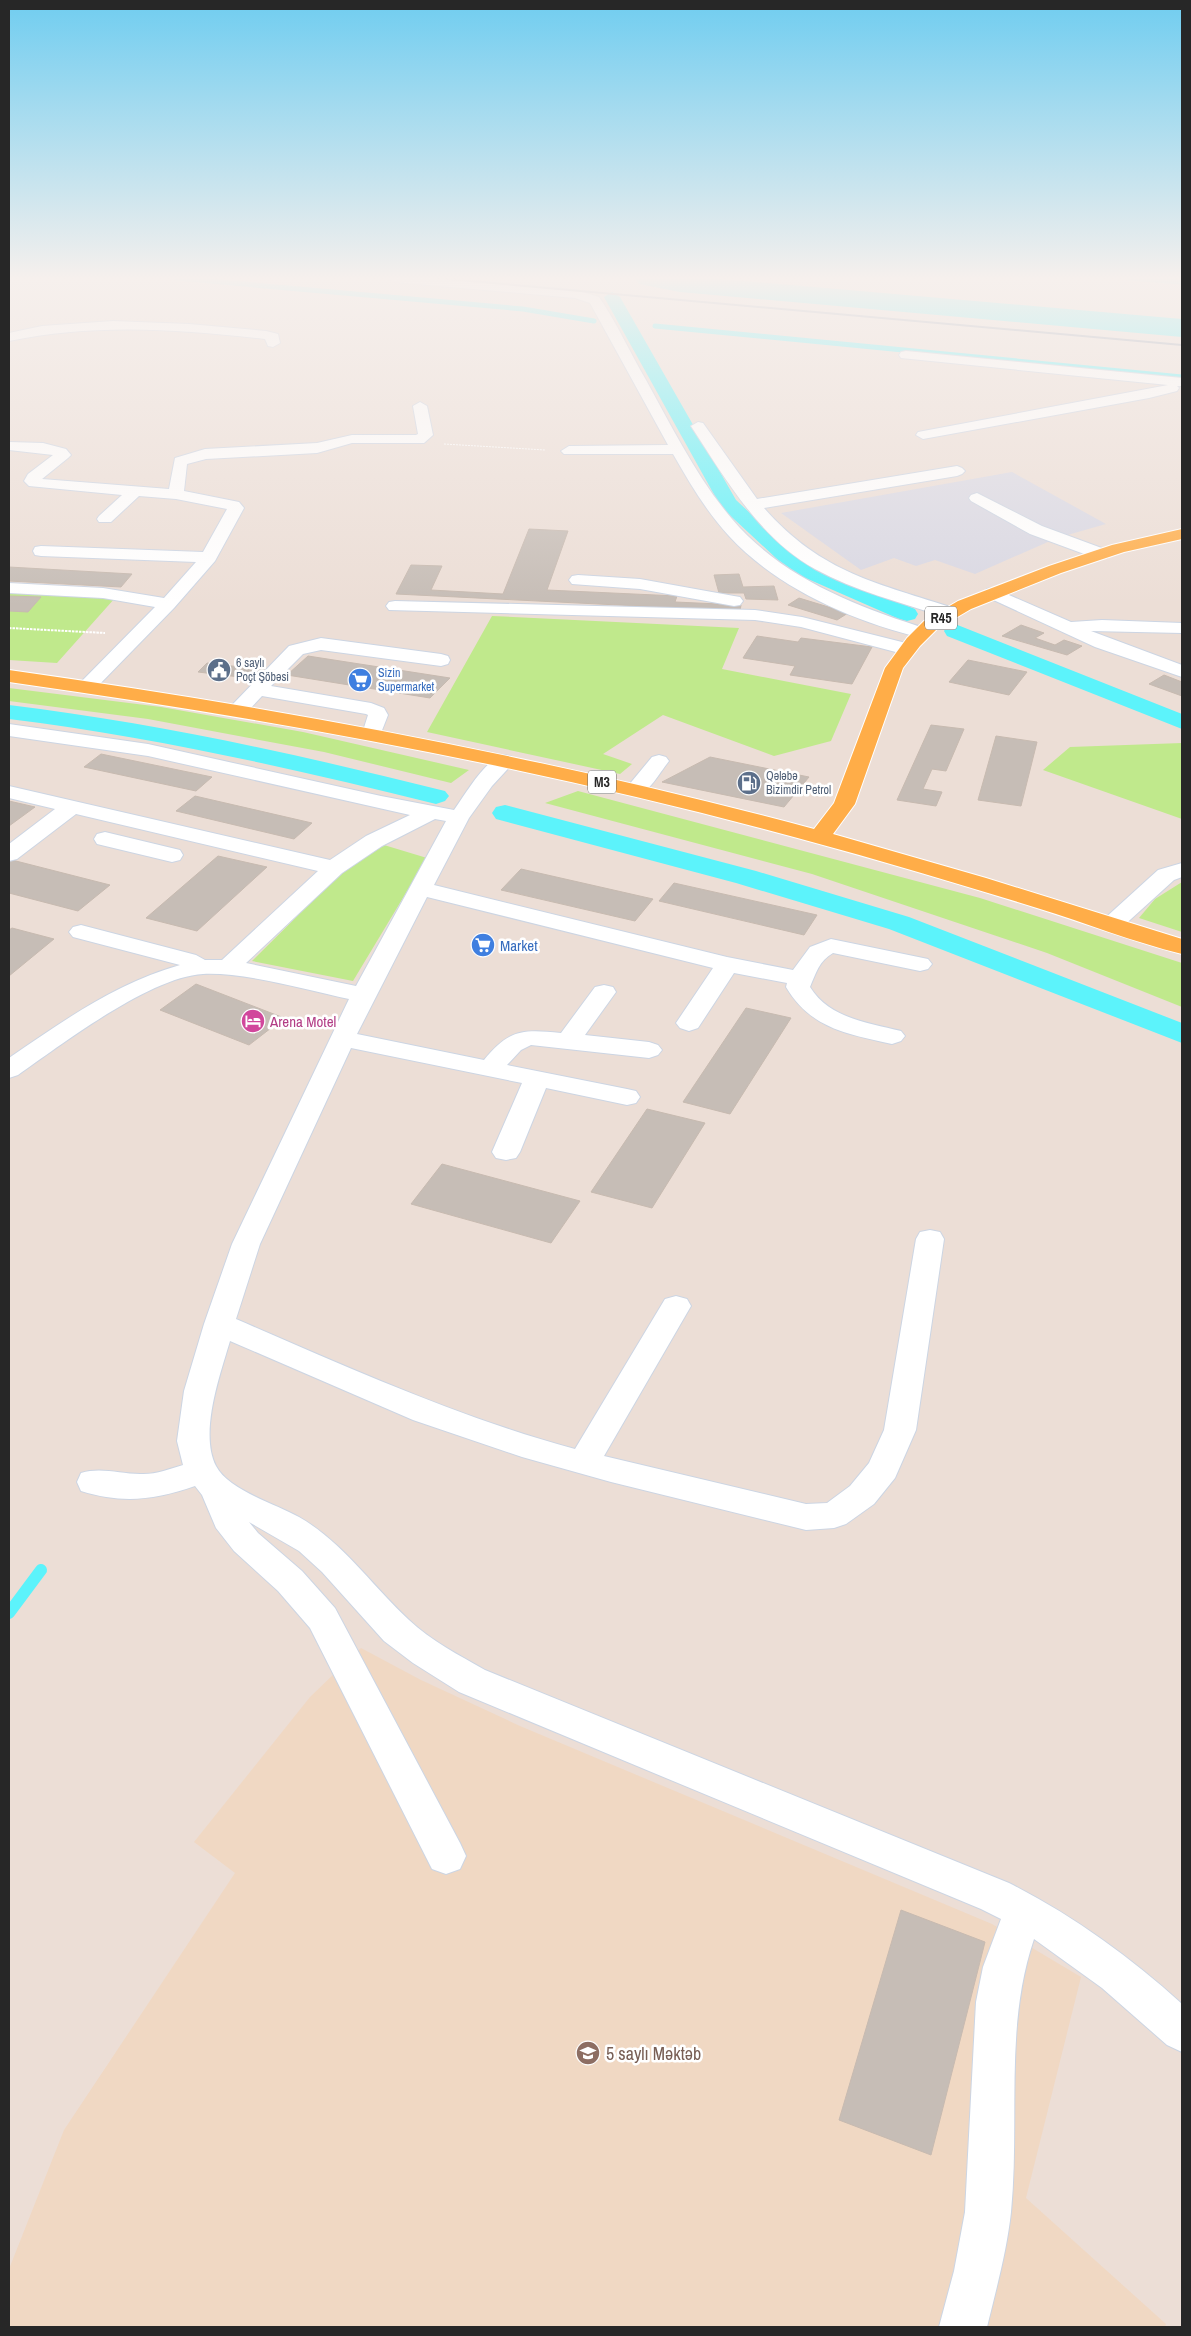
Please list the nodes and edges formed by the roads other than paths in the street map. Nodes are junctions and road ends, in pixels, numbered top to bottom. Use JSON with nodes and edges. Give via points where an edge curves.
{"nodes":[{"id":1,"x":643,"y":387,"type":"edge"},
{"id":2,"x":1173,"y":387,"type":"edge"},
{"id":3,"x":420,"y":406,"type":"dead end"},
{"id":4,"x":698,"y":426,"type":"dead end"},
{"id":5,"x":923,"y":435,"type":"dead end"},
{"id":6,"x":9,"y":446,"type":"edge"},
{"id":7,"x":317,"y":448,"type":"junction"},
{"id":8,"x":678,"y":449,"type":"junction"},
{"id":9,"x":569,"y":451,"type":"road end"},
{"id":10,"x":322,"y":466,"type":"dead end"},
{"id":11,"x":957,"y":470,"type":"dead end"},
{"id":12,"x":135,"y":491,"type":"junction"},
{"id":13,"x":176,"y":494,"type":"junction"},
{"id":14,"x":977,"y":498,"type":"dead end"},
{"id":15,"x":753,"y":505,"type":"junction"},
{"id":16,"x":105,"y":519,"type":"dead end"},
{"id":17,"x":1182,"y":534,"type":"edge"},
{"id":18,"x":41,"y":551,"type":"dead end"},
{"id":19,"x":1100,"y":554,"type":"junction"},
{"id":20,"x":209,"y":556,"type":"junction"},
{"id":21,"x":578,"y":580,"type":"dead end"},
{"id":22,"x":9,"y":588,"type":"edge"},
{"id":23,"x":993,"y":593,"type":"junction"},
{"id":24,"x":168,"y":604,"type":"junction"},
{"id":25,"x":395,"y":606,"type":"dead end"},
{"id":26,"x":950,"y":613,"type":"junction"},
{"id":27,"x":780,"y":618,"type":"junction"},
{"id":28,"x":1068,"y":627,"type":"junction"},
{"id":29,"x":1182,"y":628,"type":"edge"},
{"id":30,"x":922,"y":633,"type":"junction"},
{"id":31,"x":907,"y":649,"type":"junction"},
{"id":32,"x":441,"y":660,"type":"dead end"},
{"id":33,"x":1182,"y":671,"type":"edge"},
{"id":34,"x":9,"y":676,"type":"edge"},
{"id":35,"x":86,"y":686,"type":"junction"},
{"id":36,"x":258,"y":690,"type":"junction"},
{"id":37,"x":239,"y":710,"type":"junction"},
{"id":38,"x":9,"y":730,"type":"edge"},
{"id":39,"x":372,"y":734,"type":"junction"},
{"id":40,"x":505,"y":761,"type":"junction"},
{"id":41,"x":660,"y":761,"type":"dead end"},
{"id":42,"x":635,"y":790,"type":"junction"},
{"id":43,"x":9,"y":792,"type":"edge"},
{"id":44,"x":72,"y":807,"type":"junction"},
{"id":45,"x":445,"y":815,"type":"junction"},
{"id":46,"x":174,"y":831,"type":"junction"},
{"id":47,"x":819,"y":838,"type":"junction"},
{"id":48,"x":105,"y":839,"type":"dead end"},
{"id":49,"x":9,"y":854,"type":"edge"},
{"id":50,"x":334,"y":868,"type":"junction"},
{"id":51,"x":1182,"y":870,"type":"edge"},
{"id":52,"x":421,"y":888,"type":"junction"},
{"id":53,"x":1112,"y":924,"type":"junction"},
{"id":54,"x":81,"y":932,"type":"dead end"},
{"id":55,"x":1182,"y":947,"type":"edge"},
{"id":56,"x":727,"y":964,"type":"junction"},
{"id":57,"x":920,"y":964,"type":"dead end"},
{"id":58,"x":200,"y":966,"type":"junction"},
{"id":59,"x":228,"y":967,"type":"junction"},
{"id":60,"x":801,"y":979,"type":"junction"},
{"id":61,"x":604,"y":992,"type":"dead end"},
{"id":62,"x":363,"y":995,"type":"junction"},
{"id":63,"x":689,"y":1023,"type":"dead end"},
{"id":64,"x":892,"y":1036,"type":"dead end"},
{"id":65,"x":343,"y":1039,"type":"junction"},
{"id":66,"x":568,"y":1041,"type":"junction"},
{"id":67,"x":649,"y":1050,"type":"dead end"},
{"id":68,"x":9,"y":1070,"type":"edge"},
{"id":69,"x":489,"y":1070,"type":"junction"},
{"id":70,"x":537,"y":1079,"type":"junction"},
{"id":71,"x":627,"y":1097,"type":"dead end"},
{"id":72,"x":506,"y":1152,"type":"dead end"},
{"id":73,"x":930,"y":1239,"type":"dead end"},
{"id":74,"x":676,"y":1306,"type":"dead end"},
{"id":75,"x":218,"y":1324,"type":"junction"},
{"id":76,"x":583,"y":1463,"type":"junction"},
{"id":77,"x":209,"y":1480,"type":"junction"},
{"id":78,"x":93,"y":1482,"type":"dead end"},
{"id":79,"x":446,"y":1856,"type":"dead end"},
{"id":80,"x":1024,"y":1910,"type":"junction"},
{"id":81,"x":1182,"y":2031,"type":"edge"},
{"id":82,"x":963,"y":2327,"type":"edge"}],
"edges":[{"from":1,"to":8,"type":"street"},
{"from":2,"to":5,"type":"street"},
{"from":3,"to":7,"type":"street","via":[[426,435],[419,440],[352,439]]},
{"from":4,"to":15,"type":"street"},
{"from":6,"to":12,"type":"street","via":[[61,452],[63,455],[34,477],[35,483]]},
{"from":7,"to":10,"type":"street"},
{"from":7,"to":13,"type":"street","via":[[183,458]]},
{"from":8,"to":9,"type":"street"},
{"from":8,"to":30,"type":"street","via":[[712,508],[761,556],[840,605]]},
{"from":11,"to":15,"type":"street"},
{"from":12,"to":13,"type":"street"},
{"from":12,"to":16,"type":"street"},
{"from":13,"to":20,"type":"street","via":[[224,502],[236,508]]},
{"from":14,"to":19,"type":"street","via":[[1036,530]]},
{"from":15,"to":26,"type":"street","via":[[802,554],[815,562]]},
{"from":17,"to":19,"type":"main road","number":"R45"},
{"from":18,"to":20,"type":"street"},
{"from":19,"to":23,"type":"main road","number":"R45"},
{"from":20,"to":24,"type":"street"},
{"from":21,"to":27,"type":"street","via":[[640,584],[771,608],[780,612]]},
{"from":22,"to":24,"type":"street","via":[[122,595]]},
{"from":23,"to":26,"type":"main road","number":"R45"},
{"from":23,"to":28,"type":"street"},
{"from":24,"to":35,"type":"street"},
{"from":25,"to":27,"type":"street"},
{"from":26,"to":30,"type":"main road","number":"R45"},
{"from":27,"to":31,"type":"street"},
{"from":28,"to":29,"type":"street"},
{"from":28,"to":33,"type":"street"},
{"from":30,"to":31,"type":"main road","number":"R45"},
{"from":31,"to":47,"type":"main road","number":"R45","via":[[885,689],[844,804]]},
{"from":32,"to":36,"type":"street","via":[[321,644],[306,646],[296,650]]},
{"from":34,"to":35,"type":"main road","number":"M3"},
{"from":35,"to":37,"type":"main road","number":"M3"},
{"from":36,"to":37,"type":"street"},
{"from":36,"to":39,"type":"street","via":[[371,709],[378,716]]},
{"from":37,"to":39,"type":"main road","number":"M3"},
{"from":38,"to":45,"type":"street","via":[[148,750]]},
{"from":39,"to":40,"type":"main road","number":"M3"},
{"from":40,"to":42,"type":"main road","number":"M3"},
{"from":40,"to":45,"type":"street","via":[[480,788]]},
{"from":41,"to":42,"type":"street"},
{"from":42,"to":47,"type":"main road","number":"M3"},
{"from":43,"to":44,"type":"street"},
{"from":44,"to":46,"type":"street"},
{"from":44,"to":49,"type":"street"},
{"from":45,"to":50,"type":"street","via":[[374,841]]},
{"from":45,"to":52,"type":"street"},
{"from":46,"to":48,"type":"street","via":[[161,852]]},
{"from":46,"to":50,"type":"street"},
{"from":47,"to":53,"type":"main road","number":"M3"},
{"from":50,"to":59,"type":"street"},
{"from":51,"to":53,"type":"street","via":[[1166,875]]},
{"from":52,"to":56,"type":"street"},
{"from":52,"to":62,"type":"street"},
{"from":53,"to":55,"type":"main road","number":"M3"},
{"from":54,"to":58,"type":"street"},
{"from":56,"to":60,"type":"street"},
{"from":56,"to":63,"type":"street"},
{"from":57,"to":60,"type":"street","via":[[831,946],[812,956]]},
{"from":58,"to":59,"type":"street"},
{"from":58,"to":68,"type":"street","via":[[126,993],[62,1032]]},
{"from":59,"to":62,"type":"street"},
{"from":60,"to":64,"type":"street","via":[[798,987],[801,995],[813,1007],[839,1022]]},
{"from":61,"to":66,"type":"street"},
{"from":62,"to":65,"type":"street"},
{"from":65,"to":69,"type":"street"},
{"from":65,"to":75,"type":"street","via":[[246,1244]]},
{"from":66,"to":67,"type":"street"},
{"from":66,"to":69,"type":"street","via":[[520,1038]]},
{"from":69,"to":70,"type":"street"},
{"from":70,"to":71,"type":"street"},
{"from":70,"to":72,"type":"street"},
{"from":73,"to":76,"type":"street","via":[[900,1430],[883,1469],[862,1495],[834,1516],[806,1517]]},
{"from":74,"to":76,"type":"street"},
{"from":75,"to":76,"type":"street","via":[[413,1408],[494,1437]]},
{"from":75,"to":77,"type":"street","via":[[200,1391],[193,1442]]},
{"from":77,"to":78,"type":"street","via":[[141,1487]]},
{"from":77,"to":79,"type":"street","via":[[228,1519],[246,1542],[290,1581],[322,1618]]},
{"from":77,"to":80,"type":"street","via":[[311,1542],[397,1630],[426,1653],[472,1681]]},
{"from":80,"to":81,"type":"street","via":[[1127,1981]]},
{"from":80,"to":82,"type":"street","via":[[1004,1967],[997,2002],[988,2212],[978,2271]]}]}
